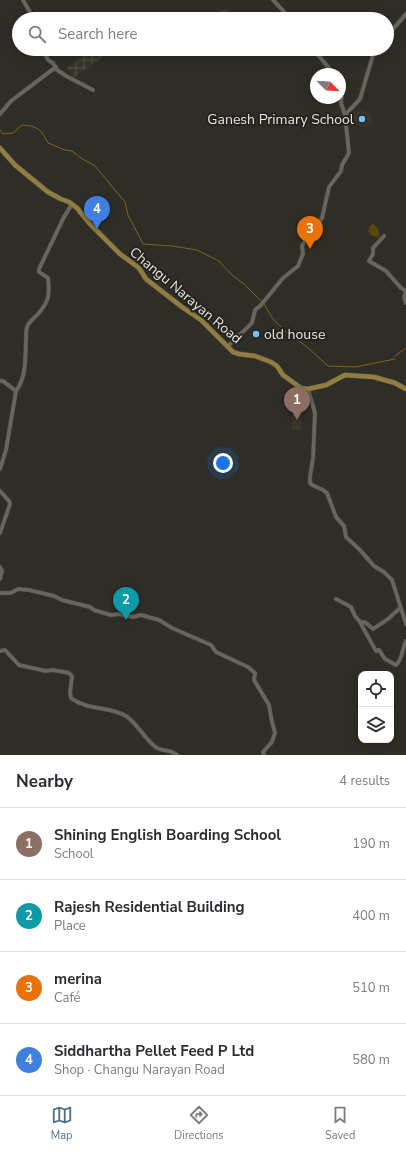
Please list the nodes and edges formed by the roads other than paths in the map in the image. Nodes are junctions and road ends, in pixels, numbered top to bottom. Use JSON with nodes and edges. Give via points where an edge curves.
{"nodes":[{"id":1,"x":23,"y":0,"type":"edge"},
{"id":2,"x":273,"y":0,"type":"edge"},
{"id":3,"x":30,"y":12,"type":"edge"},
{"id":4,"x":284,"y":12,"type":"edge"},
{"id":5,"x":406,"y":14,"type":"edge"},
{"id":6,"x":394,"y":28,"type":"edge"},
{"id":7,"x":46,"y":56,"type":"edge"},
{"id":8,"x":319,"y":56,"type":"edge"},
{"id":9,"x":373,"y":56,"type":"edge"},
{"id":10,"x":56,"y":67,"type":"junction"},
{"id":11,"x":329,"y":68,"type":"edge"},
{"id":12,"x":93,"y":90,"type":"dead end"},
{"id":13,"x":342,"y":104,"type":"edge"},
{"id":14,"x":0,"y":114,"type":"edge"},
{"id":15,"x":345,"y":115,"type":"junction"},
{"id":16,"x":0,"y":148,"type":"edge"},
{"id":17,"x":72,"y":204,"type":"junction"},
{"id":18,"x":384,"y":236,"type":"dead end"},
{"id":19,"x":406,"y":303,"type":"edge"},
{"id":20,"x":227,"y":347,"type":"junction"},
{"id":21,"x":0,"y":381,"type":"edge"},
{"id":22,"x":308,"y":389,"type":"junction"},
{"id":23,"x":406,"y":389,"type":"edge"},
{"id":24,"x":16,"y":391,"type":"junction"},
{"id":25,"x":0,"y":469,"type":"edge"},
{"id":26,"x":0,"y":490,"type":"edge"},
{"id":27,"x":0,"y":532,"type":"edge"},
{"id":28,"x":0,"y":566,"type":"edge"},
{"id":29,"x":0,"y":579,"type":"edge"},
{"id":30,"x":0,"y":593,"type":"edge"},
{"id":31,"x":336,"y":599,"type":"dead end"},
{"id":32,"x":400,"y":608,"type":"junction"},
{"id":33,"x":361,"y":623,"type":"junction"},
{"id":34,"x":406,"y":624,"type":"edge"},
{"id":35,"x":406,"y":641,"type":"edge"},
{"id":36,"x":0,"y":651,"type":"edge"},
{"id":37,"x":177,"y":755,"type":"edge"},
{"id":38,"x":264,"y":755,"type":"edge"}],
"edges":[{"from":1,"to":3,"type":"street"},
{"from":2,"to":4,"type":"street"},
{"from":5,"to":6,"type":"street"},
{"from":7,"to":10,"type":"street"},
{"from":8,"to":11,"type":"street"},
{"from":9,"to":15,"type":"street","via":[[360,99]]},
{"from":10,"to":12,"type":"street","via":[[66,76]]},
{"from":10,"to":14,"type":"street","via":[[11,101]]},
{"from":13,"to":15,"type":"street"},
{"from":15,"to":20,"type":"street","via":[[349,152],[341,171],[329,187],[322,218],[302,246],[303,254],[298,266],[283,278],[255,310],[252,323]]},
{"from":16,"to":17,"type":"main road","name":"Changu Narayan Road","via":[[15,165],[48,192]]},
{"from":17,"to":20,"type":"main road","name":"Changu Narayan Road","via":[[120,254],[139,268],[146,279],[201,320]]},
{"from":17,"to":24,"type":"street","via":[[38,269],[48,278],[50,291],[48,300],[26,328],[24,371],[21,384]]},
{"from":18,"to":19,"type":"street","via":[[373,248],[369,261],[386,271],[406,290]]},
{"from":20,"to":22,"type":"main road","name":"Changu Narayan Road","via":[[233,352],[271,362],[283,375],[301,388]]},
{"from":21,"to":24,"type":"street"},
{"from":22,"to":23,"type":"main road","via":[[326,385],[345,374],[374,376]]},
{"from":22,"to":32,"type":"street","via":[[315,413],[314,458],[310,483],[324,490],[336,517],[344,526],[346,537],[374,566],[392,580]]},
{"from":24,"to":25,"type":"street","via":[[6,450]]},
{"from":26,"to":27,"type":"street","via":[[10,504]]},
{"from":28,"to":29,"type":"street"},
{"from":30,"to":38,"type":"street","via":[[11,593],[18,589],[29,590],[111,615],[141,616],[159,620],[211,645],[216,652],[248,667],[255,673],[254,680],[269,705],[275,733],[272,742],[263,752]]},
{"from":31,"to":33,"type":"street","via":[[351,607]]},
{"from":32,"to":33,"type":"street","via":[[373,629],[366,623]]},
{"from":32,"to":34,"type":"street"},
{"from":33,"to":35,"type":"street","via":[[376,651],[379,650],[385,659],[396,665]]},
{"from":36,"to":37,"type":"street","via":[[5,650],[19,665],[69,673],[72,676],[71,698],[76,702],[126,716],[157,748],[171,750]]}]}
